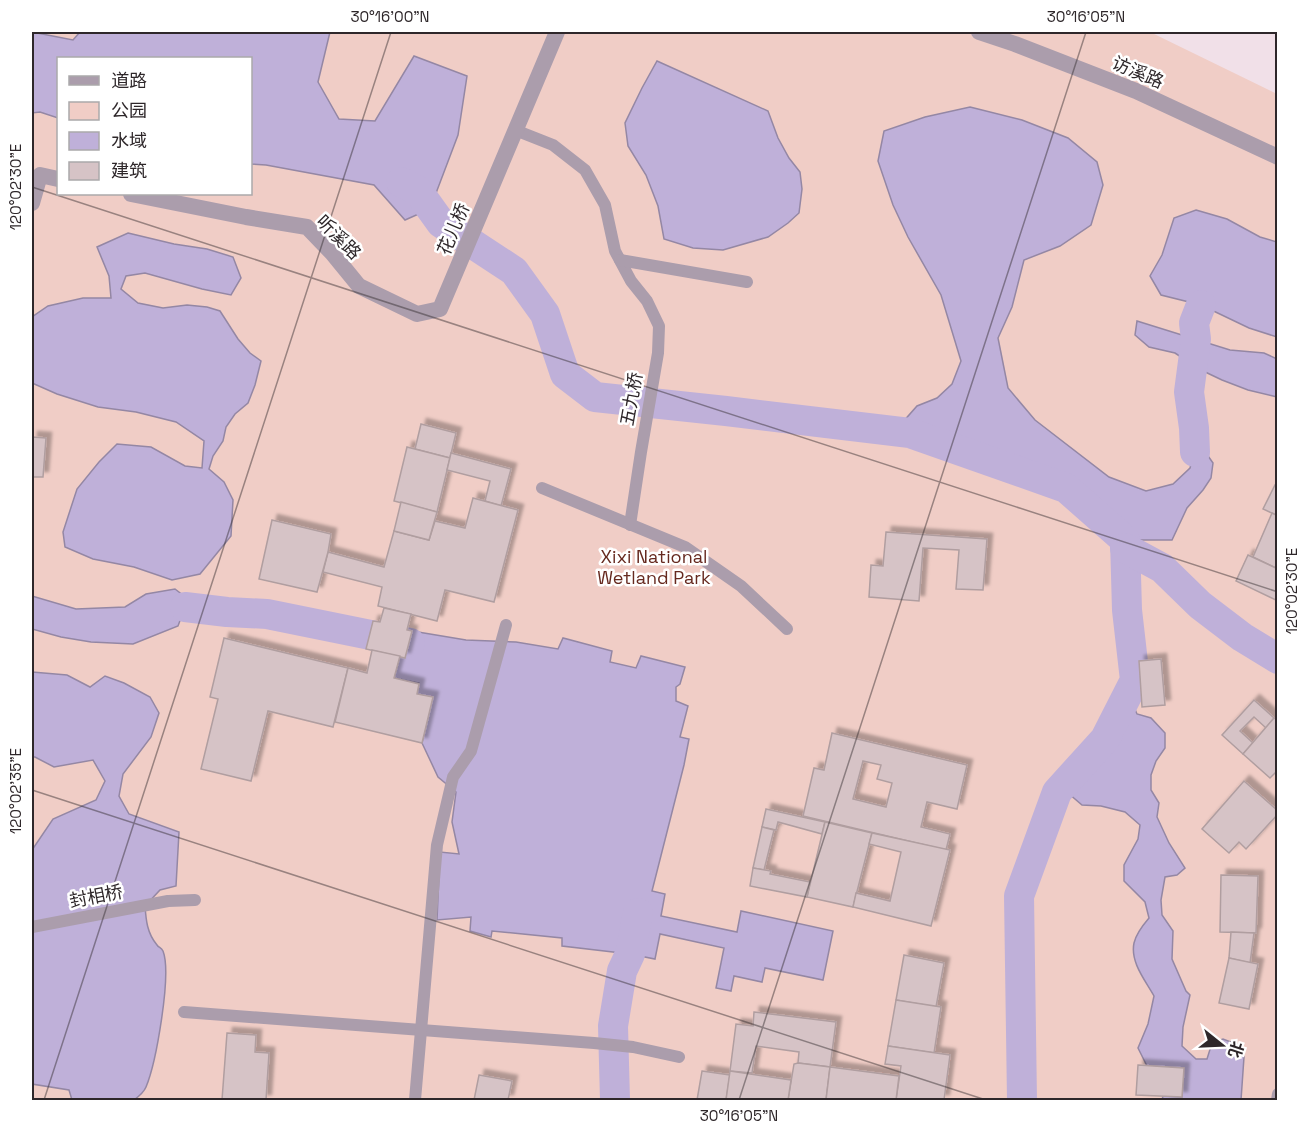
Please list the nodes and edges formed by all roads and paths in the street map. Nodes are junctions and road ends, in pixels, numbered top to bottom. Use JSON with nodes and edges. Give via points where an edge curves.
{"nodes":[{"id":1,"x":556,"y":32,"type":"edge"},
{"id":2,"x":979,"y":32,"type":"edge"},
{"id":3,"x":515,"y":130,"type":"junction"},
{"id":4,"x":1278,"y":157,"type":"edge"},
{"id":5,"x":57,"y":179,"type":"edge"},
{"id":6,"x":136,"y":195,"type":"edge"},
{"id":7,"x":32,"y":203,"type":"edge"},
{"id":8,"x":620,"y":260,"type":"junction"},
{"id":9,"x":747,"y":282,"type":"dead end"},
{"id":10,"x":441,"y":309,"type":"joint"},
{"id":11,"x":542,"y":488,"type":"dead end"},
{"id":12,"x":630,"y":525,"type":"junction"},
{"id":13,"x":507,"y":626,"type":"dead end"},
{"id":14,"x":787,"y":629,"type":"dead end"},
{"id":15,"x":195,"y":900,"type":"dead end"},
{"id":16,"x":32,"y":927,"type":"edge"},
{"id":17,"x":184,"y":1012,"type":"dead end"},
{"id":18,"x":421,"y":1030,"type":"junction"},
{"id":19,"x":679,"y":1057,"type":"dead end"},
{"id":20,"x":1278,"y":1094,"type":"edge"},
{"id":21,"x":415,"y":1101,"type":"edge"},
{"id":22,"x":1277,"y":1101,"type":"edge"}],
"edges":[{"from":1,"to":3,"type":"street"},
{"from":2,"to":4,"type":"street","name":"访溪路","via":[[1136,91]]},
{"from":3,"to":8,"type":"lane","name":"五九桥","via":[[553,145],[585,170],[605,205]]},
{"from":3,"to":10,"type":"street","name":"花儿桥"},
{"from":5,"to":7,"type":"street","via":[[40,175]]},
{"from":6,"to":10,"type":"street","name":"听溪路","via":[[307,227],[359,286],[417,314]]},
{"from":8,"to":9,"type":"lane"},
{"from":8,"to":12,"type":"lane","name":"五九桥","via":[[659,326]]},
{"from":11,"to":12,"type":"lane"},
{"from":12,"to":14,"type":"lane","via":[[685,547],[741,586]]},
{"from":13,"to":18,"type":"lane","via":[[471,751],[453,777],[437,845]]},
{"from":15,"to":16,"type":"lane","name":"封相桥","via":[[168,901]]},
{"from":17,"to":18,"type":"lane"},
{"from":18,"to":19,"type":"lane","via":[[633,1047]]},
{"from":18,"to":21,"type":"lane"},
{"from":20,"to":22,"type":"lane"}]}
